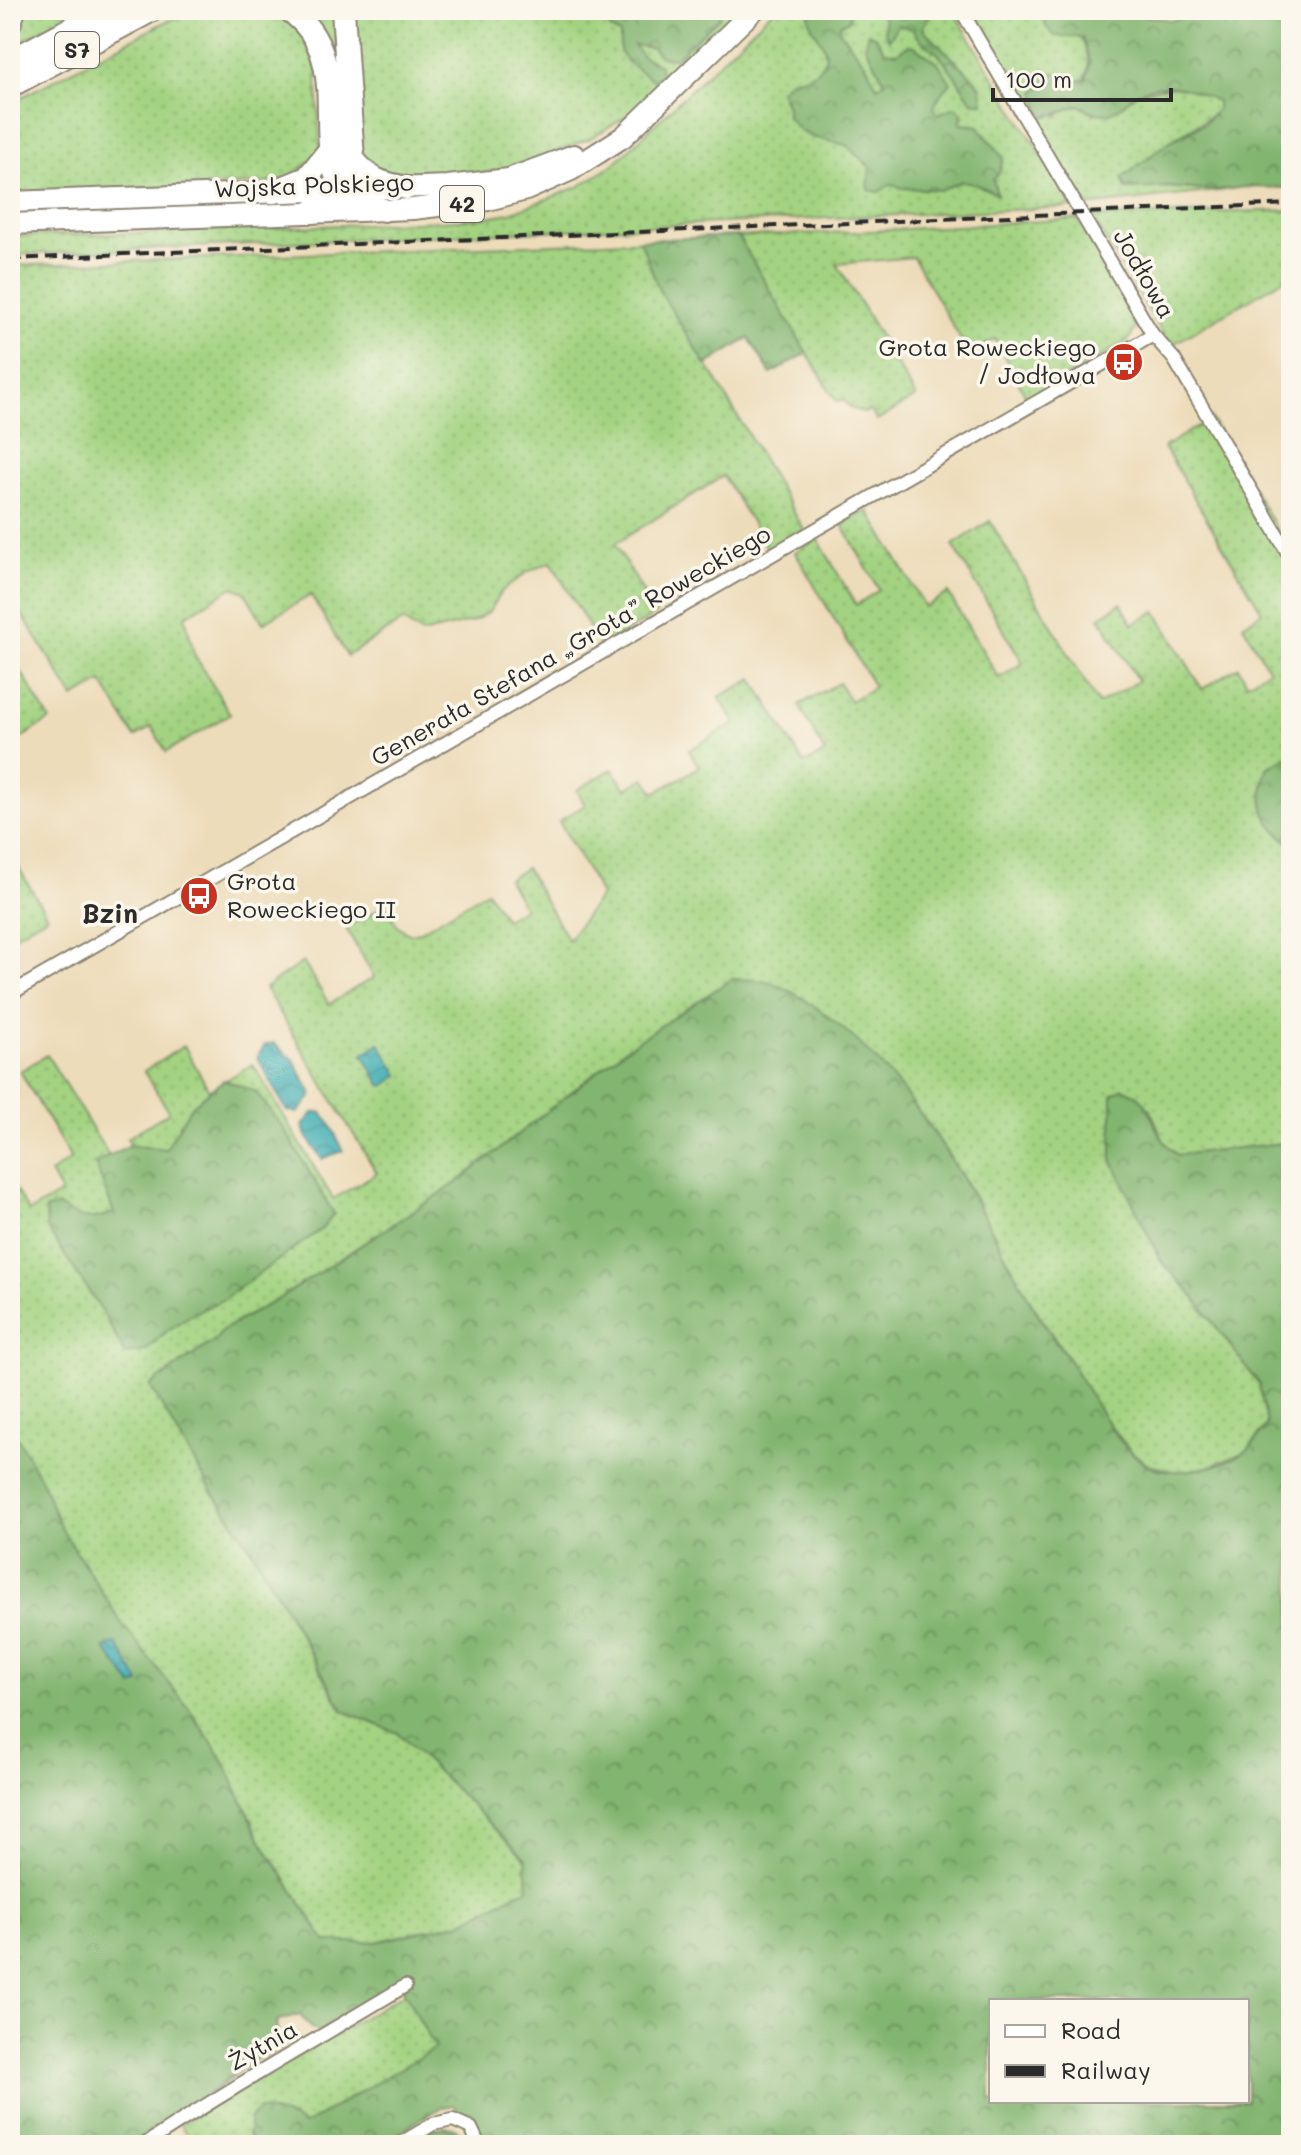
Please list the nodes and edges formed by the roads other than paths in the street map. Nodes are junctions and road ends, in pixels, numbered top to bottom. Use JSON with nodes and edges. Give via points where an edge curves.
{"nodes":[{"id":1,"x":14,"y":10,"type":"edge"},
{"id":2,"x":106,"y":10,"type":"edge"},
{"id":3,"x":289,"y":10,"type":"edge"},
{"id":4,"x":343,"y":10,"type":"edge"},
{"id":5,"x":754,"y":10,"type":"edge"},
{"id":6,"x":961,"y":10,"type":"edge"},
{"id":7,"x":151,"y":11,"type":"edge"},
{"id":8,"x":10,"y":22,"type":"edge"},
{"id":9,"x":10,"y":61,"type":"edge"},
{"id":10,"x":679,"y":83,"type":"junction"},
{"id":11,"x":10,"y":86,"type":"edge"},
{"id":12,"x":331,"y":148,"type":"junction"},
{"id":13,"x":353,"y":159,"type":"junction"},
{"id":14,"x":407,"y":188,"type":"junction"},
{"id":15,"x":345,"y":190,"type":"junction"},
{"id":16,"x":273,"y":192,"type":"junction"},
{"id":17,"x":10,"y":202,"type":"edge"},
{"id":18,"x":384,"y":210,"type":"junction"},
{"id":19,"x":312,"y":212,"type":"junction"},
{"id":20,"x":10,"y":224,"type":"edge"},
{"id":21,"x":1153,"y":335,"type":"junction"},
{"id":22,"x":1291,"y":558,"type":"edge"},
{"id":23,"x":10,"y":994,"type":"edge"},
{"id":24,"x":405,"y":1986,"type":"dead end"},
{"id":25,"x":144,"y":2145,"type":"edge"},
{"id":26,"x":398,"y":2145,"type":"edge"},
{"id":27,"x":479,"y":2145,"type":"edge"}],
"edges":[{"from":1,"to":8,"type":"highway"},
{"from":2,"to":9,"type":"highway","number":"S7"},
{"from":3,"to":12,"type":"highway","via":[[303,21],[323,56]]},
{"from":4,"to":13,"type":"highway"},
{"from":5,"to":10,"type":"main road","name":"Wojska Polskiego","number":"42"},
{"from":6,"to":21,"type":"street","name":"Jodłowa"},
{"from":7,"to":11,"type":"highway","number":"S7"},
{"from":10,"to":14,"type":"main road","name":"Wojska Polskiego","number":"42","via":[[570,158],[488,182]]},
{"from":10,"to":18,"type":"main road","name":"Wojska Polskiego","number":"42","via":[[623,137],[555,178],[488,200]]},
{"from":12,"to":15,"type":"highway","via":[[336,179]]},
{"from":12,"to":16,"type":"highway","via":[[307,178]]},
{"from":13,"to":14,"type":"highway","via":[[367,176]]},
{"from":13,"to":15,"type":"highway"},
{"from":14,"to":15,"type":"main road","name":"Wojska Polskiego","number":"42"},
{"from":15,"to":16,"type":"main road","name":"Wojska Polskiego","number":"42"},
{"from":15,"to":18,"type":"highway","via":[[359,203]]},
{"from":15,"to":19,"type":"highway"},
{"from":16,"to":17,"type":"main road","name":"Wojska Polskiego","number":"42"},
{"from":18,"to":19,"type":"main road","name":"Wojska Polskiego","number":"42"},
{"from":19,"to":20,"type":"main road","name":"Wojska Polskiego","number":"42"},
{"from":21,"to":22,"type":"street","name":"Jodłowa","via":[[1174,359]]},
{"from":21,"to":23,"type":"street","name":"Generała Stefana „Grota” Roweckiego"},
{"from":24,"to":25,"type":"street","name":"Żytnia"},
{"from":26,"to":27,"type":"street","via":[[433,2124],[453,2120],[471,2128]]}]}
